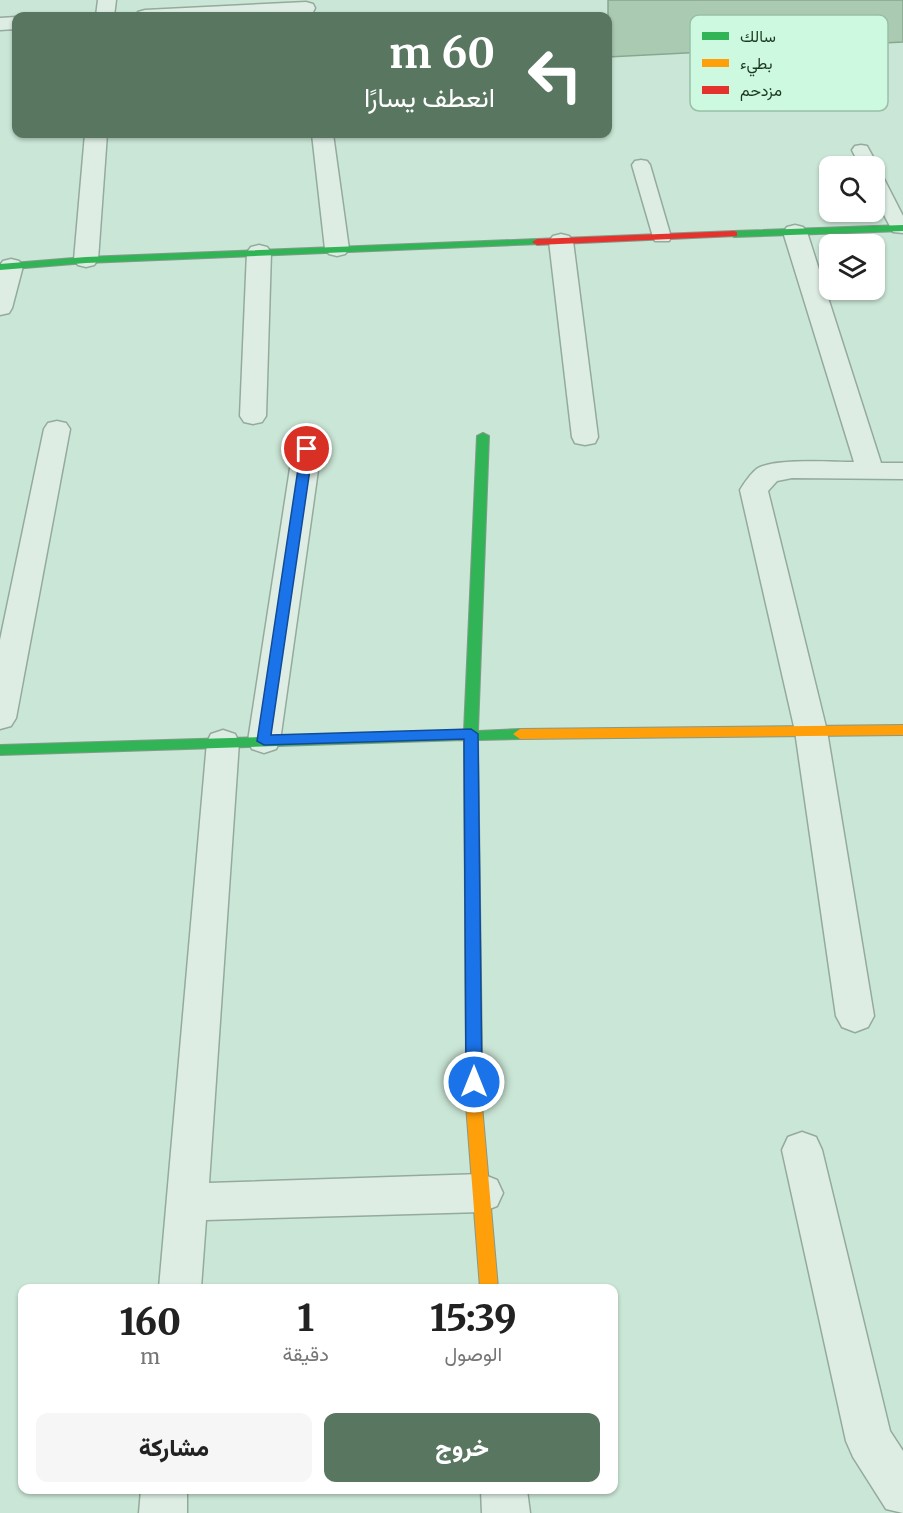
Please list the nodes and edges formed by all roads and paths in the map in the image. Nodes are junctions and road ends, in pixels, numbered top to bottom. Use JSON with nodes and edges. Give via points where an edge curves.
{"nodes":[{"id":1,"x":306,"y":8,"type":"edge"},
{"id":2,"x":226,"y":12,"type":"edge"},
{"id":3,"x":96,"y":138,"type":"edge"},
{"id":4,"x":323,"y":138,"type":"edge"},
{"id":5,"x":861,"y":150,"type":"dead end"},
{"id":6,"x":864,"y":156,"type":"edge"},
{"id":7,"x":641,"y":165,"type":"dead end"},
{"id":8,"x":885,"y":197,"type":"edge"},
{"id":9,"x":902,"y":228,"type":"edge"},
{"id":10,"x":795,"y":232,"type":"junction"},
{"id":11,"x":662,"y":237,"type":"junction"},
{"id":12,"x":561,"y":241,"type":"junction"},
{"id":13,"x":337,"y":249,"type":"junction"},
{"id":14,"x":259,"y":252,"type":"junction"},
{"id":15,"x":86,"y":260,"type":"junction"},
{"id":16,"x":6,"y":266,"type":"edge"},
{"id":17,"x":0,"y":308,"type":"edge"},
{"id":18,"x":253,"y":416,"type":"dead end"},
{"id":19,"x":57,"y":429,"type":"dead end"},
{"id":20,"x":483,"y":436,"type":"dead end"},
{"id":21,"x":585,"y":437,"type":"dead end"},
{"id":22,"x":307,"y":449,"type":"dead end"},
{"id":23,"x":870,"y":471,"type":"junction"},
{"id":24,"x":903,"y":471,"type":"edge"},
{"id":25,"x":0,"y":718,"type":"edge"},
{"id":26,"x":903,"y":730,"type":"edge"},
{"id":27,"x":810,"y":731,"type":"junction"},
{"id":28,"x":471,"y":734,"type":"junction"},
{"id":29,"x":264,"y":741,"type":"junction"},
{"id":30,"x":223,"y":742,"type":"junction"},
{"id":31,"x":0,"y":750,"type":"edge"},
{"id":32,"x":855,"y":1016,"type":"dead end"},
{"id":33,"x":802,"y":1150,"type":"dead end"},
{"id":34,"x":482,"y":1193,"type":"junction"},
{"id":35,"x":187,"y":1202,"type":"junction"},
{"id":36,"x":180,"y":1284,"type":"edge"},
{"id":37,"x":489,"y":1284,"type":"edge"},
{"id":38,"x":903,"y":1492,"type":"edge"},
{"id":39,"x":164,"y":1494,"type":"edge"},
{"id":40,"x":504,"y":1494,"type":"edge"},
{"id":41,"x":163,"y":1513,"type":"edge"},
{"id":42,"x":506,"y":1513,"type":"edge"}],
"edges":[{"from":1,"to":2,"type":"street"},
{"from":3,"to":15,"type":"street"},
{"from":4,"to":13,"type":"street"},
{"from":5,"to":6,"type":"lane"},
{"from":7,"to":11,"type":"lane"},
{"from":8,"to":9,"type":"lane"},
{"from":9,"to":10,"type":"street"},
{"from":10,"to":11,"type":"street"},
{"from":10,"to":23,"type":"street"},
{"from":11,"to":12,"type":"street"},
{"from":12,"to":13,"type":"street"},
{"from":12,"to":21,"type":"street"},
{"from":13,"to":14,"type":"street"},
{"from":14,"to":15,"type":"street"},
{"from":14,"to":18,"type":"street"},
{"from":15,"to":16,"type":"street"},
{"from":16,"to":17,"type":"street"},
{"from":19,"to":25,"type":"street"},
{"from":20,"to":28,"type":"street"},
{"from":22,"to":29,"type":"street"},
{"from":23,"to":24,"type":"street"},
{"from":23,"to":27,"type":"street","via":[[792,470],[768,474],[754,490]]},
{"from":26,"to":27,"type":"street"},
{"from":27,"to":28,"type":"street"},
{"from":27,"to":32,"type":"street"},
{"from":28,"to":29,"type":"street"},
{"from":28,"to":34,"type":"street","via":[[474,1105]]},
{"from":29,"to":30,"type":"street"},
{"from":30,"to":31,"type":"street"},
{"from":30,"to":35,"type":"street"},
{"from":33,"to":38,"type":"street","via":[[869,1441]]},
{"from":34,"to":35,"type":"street"},
{"from":34,"to":37,"type":"street"},
{"from":35,"to":36,"type":"street"},
{"from":39,"to":41,"type":"street"},
{"from":40,"to":42,"type":"street"}]}
